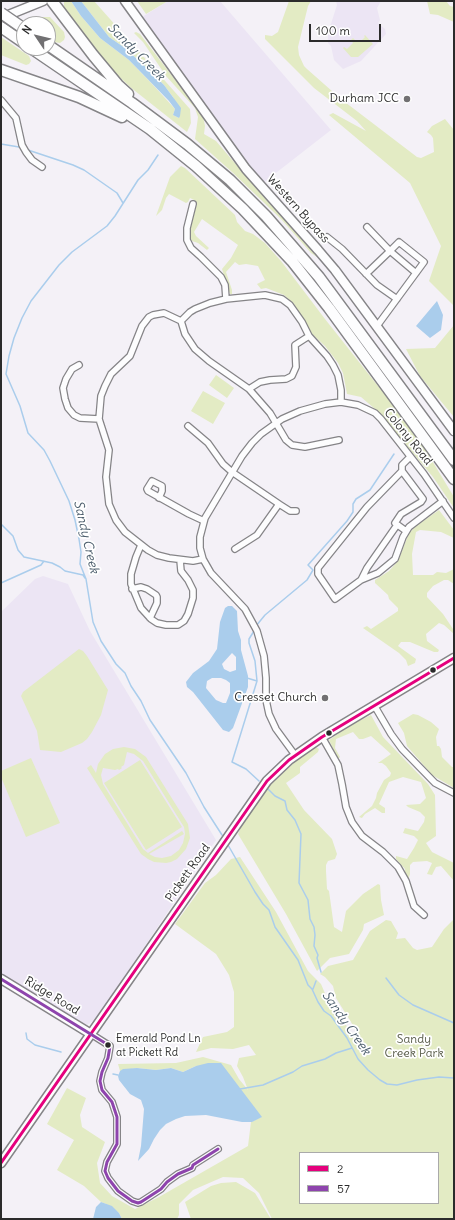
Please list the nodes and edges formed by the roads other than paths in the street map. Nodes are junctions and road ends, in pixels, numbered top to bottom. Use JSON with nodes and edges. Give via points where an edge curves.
{"nodes":[{"id":1,"x":43,"y":1,"type":"edge"},
{"id":2,"x":52,"y":1,"type":"edge"},
{"id":3,"x":125,"y":1,"type":"edge"},
{"id":4,"x":1,"y":13,"type":"edge"},
{"id":5,"x":1,"y":18,"type":"edge"},
{"id":6,"x":16,"y":24,"type":"edge"},
{"id":7,"x":4,"y":29,"type":"edge"},
{"id":8,"x":16,"y":37,"type":"edge"},
{"id":9,"x":56,"y":52,"type":"edge"},
{"id":10,"x":43,"y":56,"type":"edge"},
{"id":11,"x":1,"y":70,"type":"edge"},
{"id":12,"x":1,"y":100,"type":"edge"},
{"id":13,"x":168,"y":129,"type":"junction"},
{"id":14,"x":150,"y":130,"type":"junction"},
{"id":15,"x":42,"y":167,"type":"dead end"},
{"id":16,"x":193,"y":204,"type":"dead end"},
{"id":17,"x":367,"y":227,"type":"dead end"},
{"id":18,"x":327,"y":237,"type":"dead end"},
{"id":19,"x":390,"y":250,"type":"junction"},
{"id":20,"x":416,"y":272,"type":"junction"},
{"id":21,"x":366,"y":274,"type":"junction"},
{"id":22,"x":226,"y":299,"type":"junction"},
{"id":23,"x":396,"y":299,"type":"junction"},
{"id":24,"x":181,"y":321,"type":"junction"},
{"id":25,"x":377,"y":326,"type":"junction"},
{"id":26,"x":309,"y":336,"type":"junction"},
{"id":27,"x":79,"y":365,"type":"dead end"},
{"id":28,"x":249,"y":389,"type":"junction"},
{"id":29,"x":341,"y":402,"type":"junction"},
{"id":30,"x":99,"y":419,"type":"junction"},
{"id":31,"x":276,"y":422,"type":"junction"},
{"id":32,"x":188,"y":426,"type":"dead end"},
{"id":33,"x":454,"y":431,"type":"edge"},
{"id":34,"x":339,"y":440,"type":"dead end"},
{"id":35,"x":410,"y":457,"type":"junction"},
{"id":36,"x":454,"y":460,"type":"edge"},
{"id":37,"x":402,"y":471,"type":"junction"},
{"id":38,"x":232,"y":472,"type":"junction"},
{"id":39,"x":454,"y":479,"type":"edge"},
{"id":40,"x":159,"y":498,"type":"dead end"},
{"id":41,"x":443,"y":501,"type":"junction"},
{"id":42,"x":279,"y":504,"type":"junction"},
{"id":43,"x":296,"y":512,"type":"dead end"},
{"id":44,"x":454,"y":518,"type":"edge"},
{"id":45,"x":204,"y":521,"type":"junction"},
{"id":46,"x":397,"y":525,"type":"junction"},
{"id":47,"x":406,"y":531,"type":"junction"},
{"id":48,"x":141,"y":545,"type":"junction"},
{"id":49,"x":235,"y":549,"type":"dead end"},
{"id":50,"x":180,"y":560,"type":"junction"},
{"id":51,"x":203,"y":560,"type":"junction"},
{"id":52,"x":361,"y":580,"type":"junction"},
{"id":53,"x":132,"y":589,"type":"junction"},
{"id":54,"x":150,"y":618,"type":"junction"},
{"id":55,"x":454,"y":658,"type":"edge"},
{"id":56,"x":374,"y":705,"type":"junction"},
{"id":57,"x":322,"y":737,"type":"junction"},
{"id":58,"x":295,"y":755,"type":"junction"},
{"id":59,"x":454,"y":793,"type":"edge"},
{"id":60,"x":424,"y":915,"type":"dead end"},
{"id":61,"x":1,"y":979,"type":"edge"},
{"id":62,"x":91,"y":1034,"type":"junction"},
{"id":63,"x":218,"y":1149,"type":"dead end"},
{"id":64,"x":1,"y":1162,"type":"edge"}],
"edges":[{"from":1,"to":5,"type":"street"},
{"from":2,"to":13,"type":"highway","via":[[118,85]]},
{"from":3,"to":25,"type":"street","name":"Western Bypass","via":[[246,168],[318,250]]},
{"from":4,"to":6,"type":"highway","bridge":true},
{"from":7,"to":8,"type":"highway"},
{"from":9,"to":13,"type":"highway"},
{"from":10,"to":14,"type":"highway"},
{"from":11,"to":14,"type":"highway","via":[[79,97]]},
{"from":12,"to":15,"type":"street","via":[[16,118],[26,152]]},
{"from":13,"to":36,"type":"highway","via":[[230,180],[292,245],[323,282]]},
{"from":14,"to":39,"type":"highway","via":[[228,194],[292,261]]},
{"from":16,"to":22,"type":"street","via":[[187,240],[190,248],[221,277],[225,285]]},
{"from":17,"to":19,"type":"street"},
{"from":18,"to":21,"type":"street"},
{"from":19,"to":20,"type":"street"},
{"from":19,"to":20,"type":"street","via":[[399,242],[424,262]]},
{"from":19,"to":21,"type":"street"},
{"from":20,"to":23,"type":"street"},
{"from":21,"to":23,"type":"street"},
{"from":22,"to":24,"type":"street","via":[[195,309]]},
{"from":22,"to":26,"type":"street","via":[[265,294],[279,298],[290,305]]},
{"from":23,"to":25,"type":"street"},
{"from":24,"to":28,"type":"street","via":[[185,334],[198,352]]},
{"from":24,"to":30,"type":"street","via":[[164,314],[154,315],[146,320],[130,356],[107,380]]},
{"from":25,"to":33,"type":"street","name":"Western Bypass"},
{"from":26,"to":28,"type":"street","via":[[295,345],[296,367],[292,376],[260,382]]},
{"from":26,"to":29,"type":"street","via":[[328,356],[337,372]]},
{"from":27,"to":30,"type":"street","via":[[72,369],[63,388],[68,408],[76,417]]},
{"from":28,"to":31,"type":"street"},
{"from":29,"to":31,"type":"street","name":"Colony Road","via":[[314,406]]},
{"from":29,"to":35,"type":"street","name":"Colony Road","via":[[358,404],[379,416]]},
{"from":30,"to":48,"type":"street","via":[[109,450],[106,477],[111,509],[125,532]]},
{"from":31,"to":34,"type":"street","via":[[286,440],[296,447]]},
{"from":31,"to":38,"type":"street","name":"Colony Road","via":[[252,443]]},
{"from":32,"to":38,"type":"street","via":[[208,443]]},
{"from":35,"to":37,"type":"street","via":[[402,465]]},
{"from":35,"to":41,"type":"street","name":"Colony Road"},
{"from":37,"to":46,"type":"street","via":[[423,499],[401,514],[395,523]]},
{"from":37,"to":52,"type":"street","via":[[367,507],[318,568],[318,574],[335,599]]},
{"from":38,"to":42,"type":"street"},
{"from":38,"to":45,"type":"street","name":"Colony Road"},
{"from":40,"to":45,"type":"street"},
{"from":41,"to":44,"type":"street","name":"Colony Road"},
{"from":41,"to":47,"type":"street"},
{"from":42,"to":43,"type":"street"},
{"from":42,"to":49,"type":"street","via":[[257,535]]},
{"from":45,"to":51,"type":"street","name":"Colony Road","via":[[200,537]]},
{"from":46,"to":47,"type":"street"},
{"from":46,"to":52,"type":"street"},
{"from":47,"to":52,"type":"street","via":[[394,559],[378,573]]},
{"from":48,"to":50,"type":"street","via":[[162,556]]},
{"from":48,"to":53,"type":"street","via":[[131,574]]},
{"from":50,"to":51,"type":"street"},
{"from":50,"to":54,"type":"street","via":[[181,571],[193,590],[188,614],[184,621],[172,626],[157,623]]},
{"from":51,"to":58,"type":"street","name":"Colony Road","via":[[211,573],[245,609],[257,631],[264,656],[269,714],[276,729]]},
{"from":53,"to":54,"type":"street","via":[[141,608]]},
{"from":53,"to":54,"type":"street","via":[[141,587],[156,594],[157,603]]},
{"from":55,"to":56,"type":"street","name":"Pickett Road"},
{"from":56,"to":57,"type":"street","name":"Pickett Road"},
{"from":56,"to":59,"type":"street","via":[[402,749],[435,783]]},
{"from":57,"to":58,"type":"street","name":"Pickett Road"},
{"from":57,"to":60,"type":"street","via":[[338,765],[346,807],[352,822],[362,836],[398,867],[406,881],[414,906]]},
{"from":58,"to":62,"type":"street","name":"Pickett Road","via":[[262,787]]},
{"from":61,"to":62,"type":"street","name":"Ridge Road"},
{"from":62,"to":63,"type":"street","via":[[110,1046],[100,1081],[102,1090],[116,1112],[117,1144],[105,1171],[118,1191],[132,1201],[141,1202],[178,1174],[192,1168],[192,1165]]},
{"from":62,"to":64,"type":"street","name":"Pickett Road"}]}
